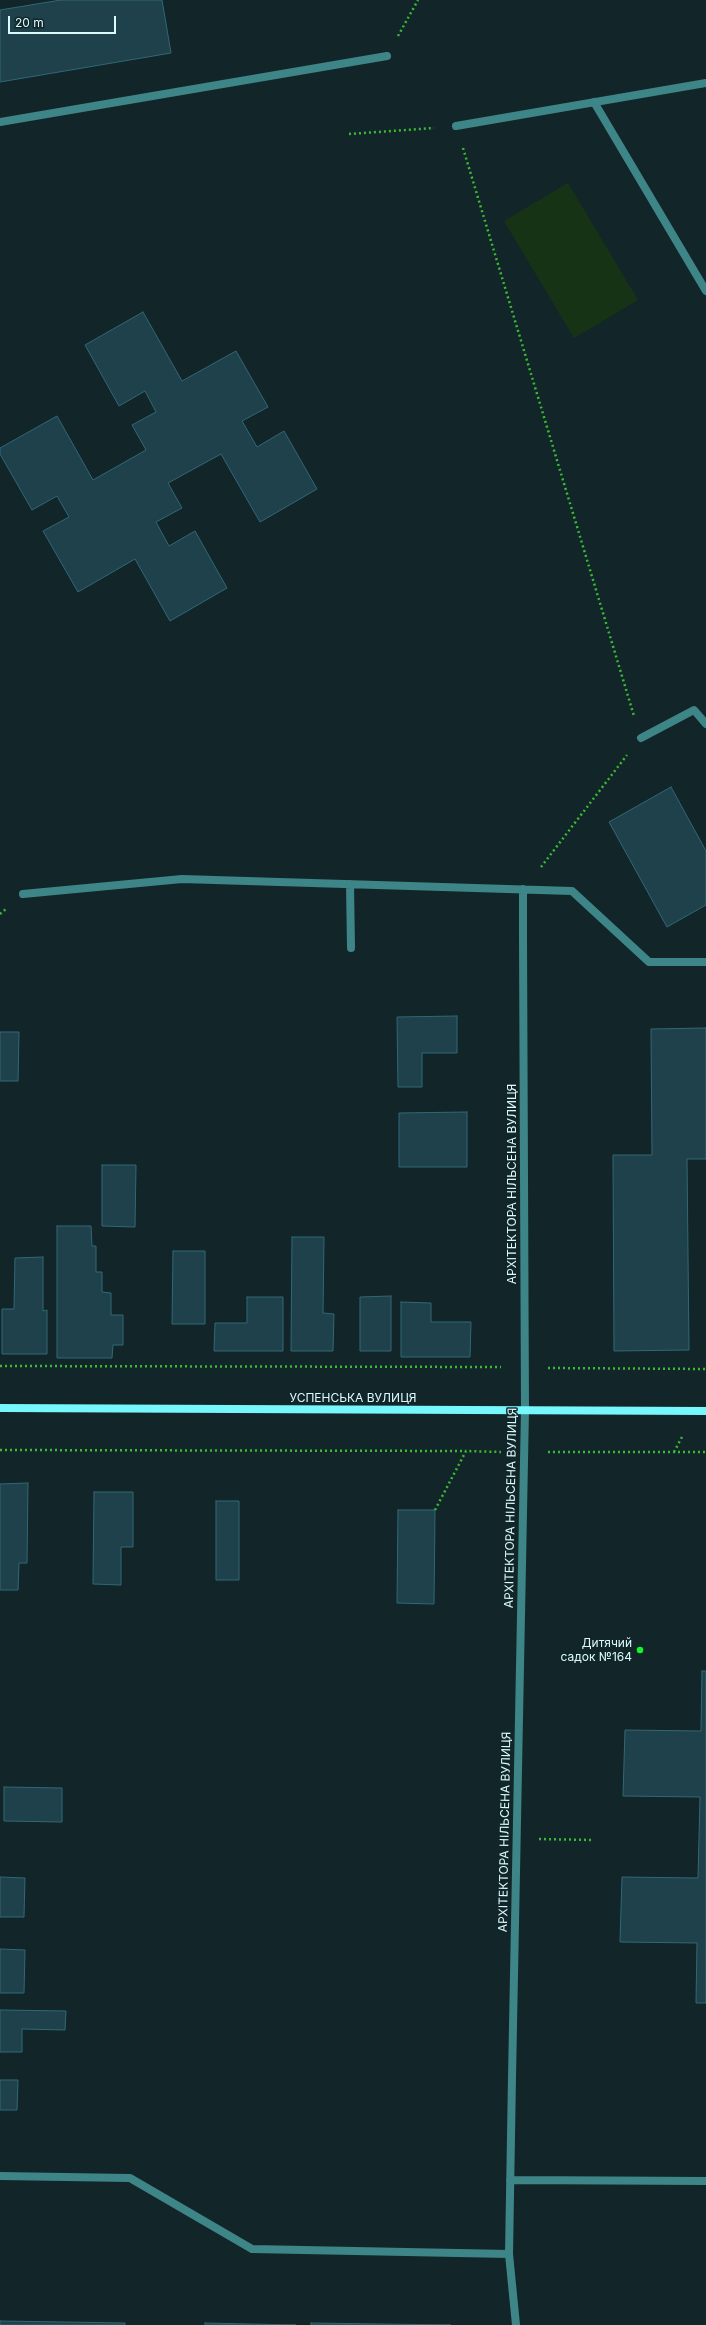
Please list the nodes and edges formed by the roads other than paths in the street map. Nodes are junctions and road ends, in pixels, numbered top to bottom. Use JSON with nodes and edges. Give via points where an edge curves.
{"nodes":[{"id":1,"x":387,"y":56,"type":"road end"},
{"id":2,"x":706,"y":83,"type":"edge"},
{"id":3,"x":594,"y":102,"type":"junction"},
{"id":4,"x":0,"y":122,"type":"edge"},
{"id":5,"x":456,"y":126,"type":"road end"},
{"id":6,"x":706,"y":291,"type":"edge"},
{"id":7,"x":706,"y":724,"type":"edge"},
{"id":8,"x":641,"y":738,"type":"road end"},
{"id":9,"x":350,"y":884,"type":"junction"},
{"id":10,"x":523,"y":889,"type":"junction"},
{"id":11,"x":23,"y":894,"type":"dead end"},
{"id":12,"x":351,"y":948,"type":"dead end"},
{"id":13,"x":706,"y":962,"type":"edge"},
{"id":14,"x":0,"y":1408,"type":"edge"},
{"id":15,"x":525,"y":1410,"type":"junction"},
{"id":16,"x":706,"y":1411,"type":"edge"},
{"id":17,"x":0,"y":2176,"type":"edge"},
{"id":18,"x":510,"y":2180,"type":"junction"},
{"id":19,"x":706,"y":2182,"type":"edge"},
{"id":20,"x":509,"y":2254,"type":"junction"},
{"id":21,"x":516,"y":2325,"type":"edge"}],
"edges":[{"from":1,"to":4,"type":"street"},
{"from":2,"to":3,"type":"street"},
{"from":3,"to":5,"type":"street"},
{"from":3,"to":6,"type":"street"},
{"from":7,"to":8,"type":"street","via":[[694,710]]},
{"from":9,"to":10,"type":"street"},
{"from":9,"to":11,"type":"street","via":[[182,879]]},
{"from":9,"to":12,"type":"street"},
{"from":10,"to":13,"type":"street","via":[[572,891],[649,962]]},
{"from":10,"to":15,"type":"street","name":"АРХІТЕКТОРА НІЛЬСЕНА ВУЛИЦЯ"},
{"from":14,"to":15,"type":"street","name":"УСПЕНСЬКА ВУЛИЦЯ"},
{"from":15,"to":16,"type":"street","name":"УСПЕНСЬКА ВУЛИЦЯ"},
{"from":15,"to":18,"type":"street","name":"АРХІТЕКТОРА НІЛЬСЕНА ВУЛИЦЯ"},
{"from":17,"to":20,"type":"street","via":[[130,2178],[252,2249]]},
{"from":18,"to":19,"type":"street"},
{"from":18,"to":20,"type":"street","name":"АРХІТЕКТОРА НІЛЬСЕНА ВУЛИЦЯ"},
{"from":20,"to":21,"type":"street","name":"АРХІТЕКТОРА НІЛЬСЕНА ВУЛИЦЯ"}]}
